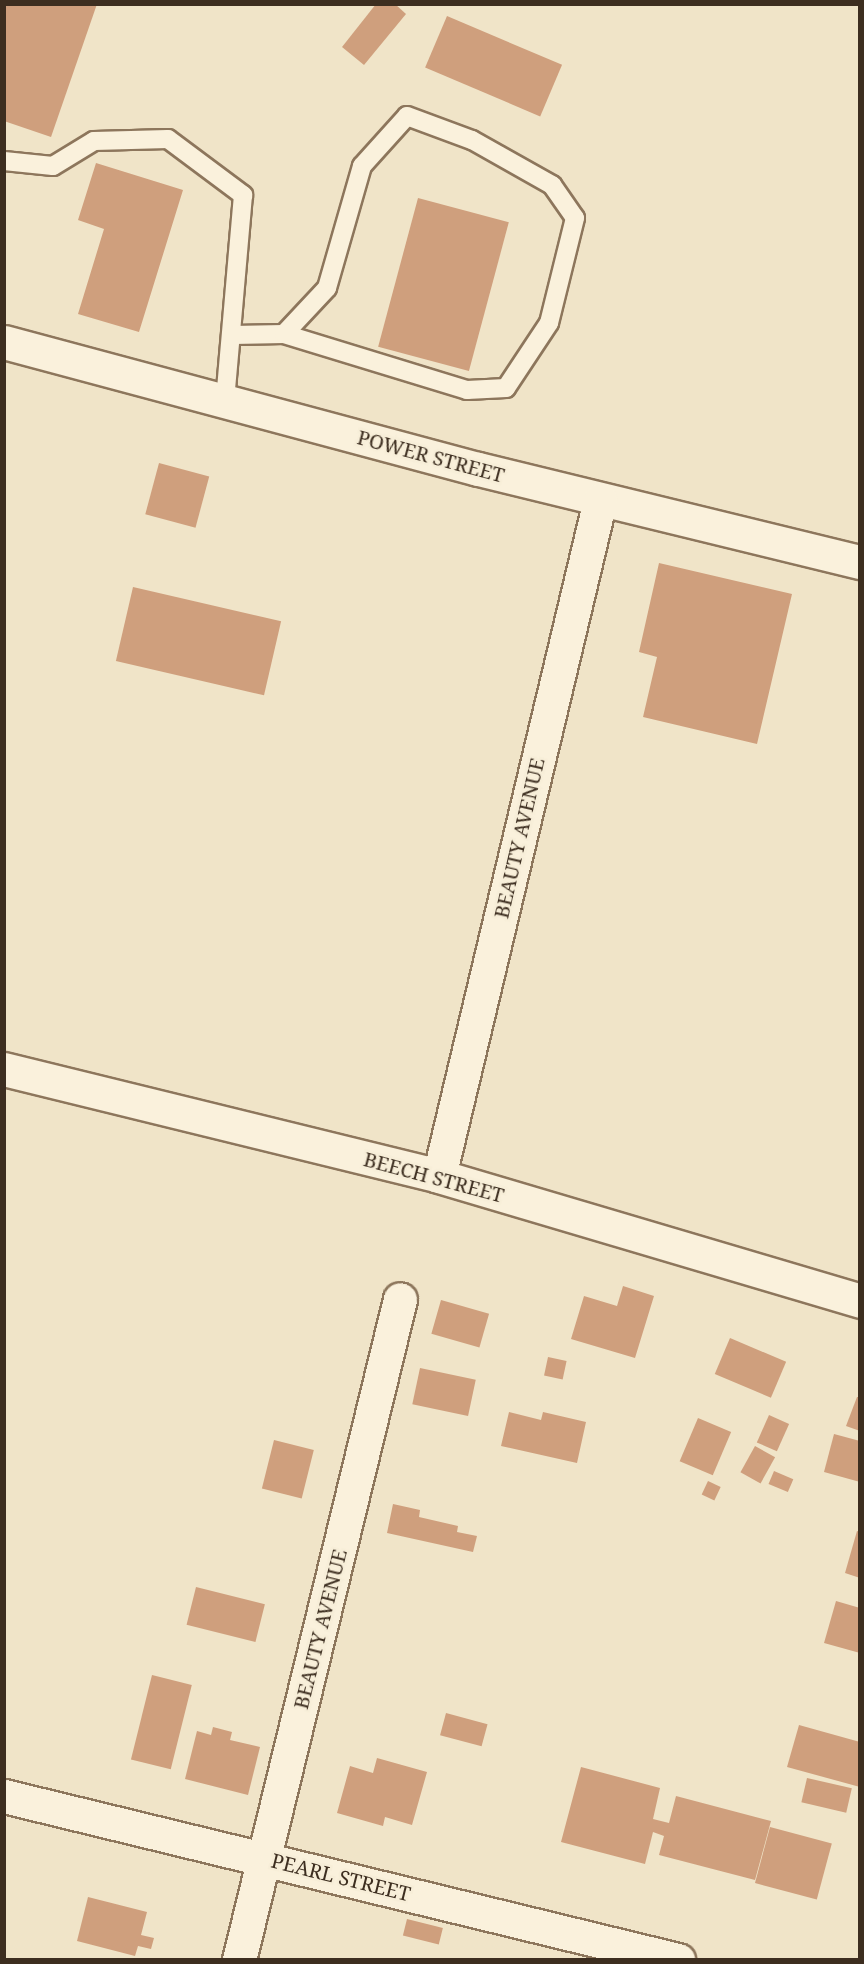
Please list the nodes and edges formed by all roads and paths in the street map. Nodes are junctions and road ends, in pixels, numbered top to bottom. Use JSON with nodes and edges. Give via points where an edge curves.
{"nodes":[{"id":1,"x":4,"y":161,"type":"edge"},
{"id":2,"x":284,"y":334,"type":"junction"},
{"id":3,"x":233,"y":335,"type":"junction"},
{"id":4,"x":4,"y":342,"type":"edge"},
{"id":5,"x":225,"y":401,"type":"junction"},
{"id":6,"x":600,"y":500,"type":"junction"},
{"id":7,"x":860,"y":562,"type":"edge"},
{"id":8,"x":4,"y":1069,"type":"edge"},
{"id":9,"x":439,"y":1176,"type":"junction"},
{"id":10,"x":400,"y":1299,"type":"dead end"},
{"id":11,"x":860,"y":1300,"type":"edge"},
{"id":12,"x":4,"y":1796,"type":"edge"},
{"id":13,"x":264,"y":1858,"type":"junction"},
{"id":14,"x":239,"y":1959,"type":"edge"},
{"id":15,"x":678,"y":1959,"type":"edge"}],
"edges":[{"from":1,"to":3,"type":"lane","via":[[53,166],[94,141],[168,139],[243,195]]},
{"from":2,"to":2,"type":"lane","via":[[327,288],[362,166],[407,116],[472,140],[552,185],[575,218],[549,323],[506,388],[467,390]]},
{"from":2,"to":3,"type":"lane"},
{"from":3,"to":5,"type":"lane"},
{"from":4,"to":5,"type":"street","name":"POWER STREET"},
{"from":5,"to":6,"type":"street","name":"POWER STREET"},
{"from":6,"to":7,"type":"street","name":"POWER STREET"},
{"from":6,"to":9,"type":"street","name":"BEAUTY AVENUE"},
{"from":8,"to":9,"type":"street","name":"BEECH STREET"},
{"from":9,"to":11,"type":"street","name":"BEECH STREET"},
{"from":10,"to":13,"type":"street","name":"BEAUTY AVENUE"},
{"from":12,"to":13,"type":"street","name":"PEARL STREET"},
{"from":13,"to":14,"type":"street","name":"BEAUTY AVENUE"},
{"from":13,"to":15,"type":"street","name":"PEARL STREET"}]}
